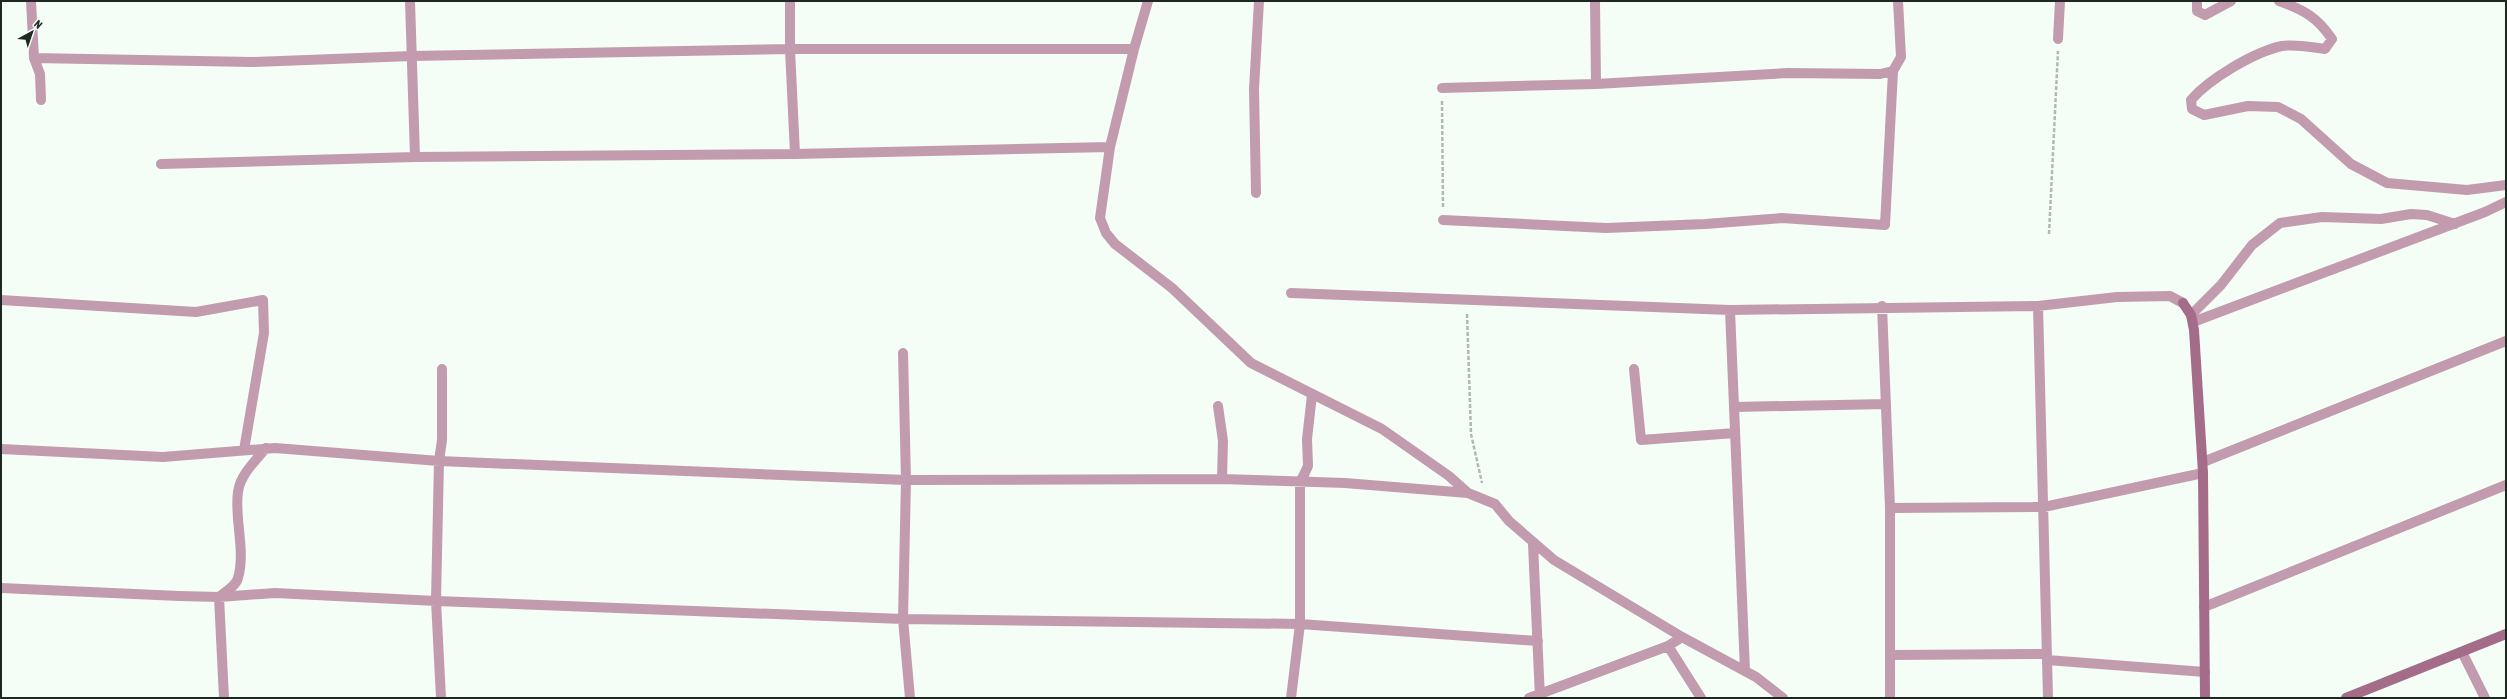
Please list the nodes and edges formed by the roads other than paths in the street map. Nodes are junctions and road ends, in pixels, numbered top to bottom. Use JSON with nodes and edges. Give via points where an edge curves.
{"nodes":[{"id":1,"x":30,"y":1,"type":"edge"},
{"id":2,"x":410,"y":1,"type":"edge"},
{"id":3,"x":790,"y":1,"type":"edge"},
{"id":4,"x":1148,"y":1,"type":"edge"},
{"id":5,"x":1259,"y":1,"type":"edge"},
{"id":6,"x":1594,"y":1,"type":"edge"},
{"id":7,"x":1898,"y":1,"type":"edge"},
{"id":8,"x":2060,"y":1,"type":"edge"},
{"id":9,"x":2196,"y":1,"type":"edge"},
{"id":10,"x":2231,"y":1,"type":"edge"},
{"id":11,"x":2279,"y":1,"type":"edge"},
{"id":12,"x":2058,"y":39,"type":"road end"},
{"id":13,"x":790,"y":48,"type":"junction"},
{"id":14,"x":1134,"y":49,"type":"junction"},
{"id":15,"x":412,"y":56,"type":"junction"},
{"id":16,"x":34,"y":58,"type":"junction"},
{"id":17,"x":1893,"y":71,"type":"junction"},
{"id":18,"x":1596,"y":84,"type":"junction"},
{"id":19,"x":1442,"y":88,"type":"road end"},
{"id":20,"x":41,"y":100,"type":"dead end"},
{"id":21,"x":1110,"y":147,"type":"junction"},
{"id":22,"x":795,"y":154,"type":"junction"},
{"id":23,"x":415,"y":158,"type":"junction"},
{"id":24,"x":161,"y":164,"type":"dead end"},
{"id":25,"x":2506,"y":185,"type":"edge"},
{"id":26,"x":1256,"y":193,"type":"dead end"},
{"id":27,"x":2506,"y":202,"type":"edge"},
{"id":28,"x":1443,"y":220,"type":"road end"},
{"id":29,"x":2455,"y":224,"type":"junction"},
{"id":30,"x":1291,"y":293,"type":"dead end"},
{"id":31,"x":1,"y":300,"type":"edge"},
{"id":32,"x":1882,"y":306,"type":"junction"},
{"id":33,"x":2038,"y":306,"type":"junction"},
{"id":34,"x":1730,"y":310,"type":"junction"},
{"id":35,"x":2192,"y":318,"type":"junction"},
{"id":36,"x":2506,"y":341,"type":"edge"},
{"id":37,"x":903,"y":353,"type":"dead end"},
{"id":38,"x":442,"y":369,"type":"dead end"},
{"id":39,"x":1634,"y":369,"type":"dead end"},
{"id":40,"x":1312,"y":395,"type":"junction"},
{"id":41,"x":1886,"y":404,"type":"junction"},
{"id":42,"x":1218,"y":406,"type":"dead end"},
{"id":43,"x":1734,"y":407,"type":"junction"},
{"id":44,"x":1735,"y":433,"type":"junction"},
{"id":45,"x":266,"y":448,"type":"junction"},
{"id":46,"x":1,"y":449,"type":"edge"},
{"id":47,"x":244,"y":450,"type":"junction"},
{"id":48,"x":438,"y":461,"type":"junction"},
{"id":49,"x":2203,"y":467,"type":"junction"},
{"id":50,"x":1222,"y":479,"type":"junction"},
{"id":51,"x":906,"y":480,"type":"junction"},
{"id":52,"x":1300,"y":483,"type":"junction"},
{"id":53,"x":2506,"y":486,"type":"edge"},
{"id":54,"x":1468,"y":493,"type":"junction"},
{"id":55,"x":2044,"y":507,"type":"junction"},
{"id":56,"x":1890,"y":508,"type":"junction"},
{"id":57,"x":1534,"y":544,"type":"junction"},
{"id":58,"x":1,"y":588,"type":"edge"},
{"id":59,"x":218,"y":596,"type":"junction"},
{"id":60,"x":436,"y":602,"type":"junction"},
{"id":61,"x":2204,"y":607,"type":"junction"},
{"id":62,"x":903,"y":619,"type":"junction"},
{"id":63,"x":1300,"y":624,"type":"junction"},
{"id":64,"x":2506,"y":634,"type":"edge"},
{"id":65,"x":1682,"y":637,"type":"junction"},
{"id":66,"x":1538,"y":641,"type":"junction"},
{"id":67,"x":1668,"y":646,"type":"junction"},
{"id":68,"x":2462,"y":652,"type":"junction"},
{"id":69,"x":1890,"y":654,"type":"junction"},
{"id":70,"x":2046,"y":657,"type":"junction"},
{"id":71,"x":1746,"y":671,"type":"junction"},
{"id":72,"x":2205,"y":672,"type":"junction"},
{"id":73,"x":1540,"y":696,"type":"edge"},
{"id":74,"x":224,"y":698,"type":"edge"},
{"id":75,"x":441,"y":698,"type":"edge"},
{"id":76,"x":910,"y":698,"type":"edge"},
{"id":77,"x":1291,"y":698,"type":"edge"},
{"id":78,"x":1529,"y":698,"type":"edge"},
{"id":79,"x":1701,"y":698,"type":"edge"},
{"id":80,"x":1783,"y":698,"type":"edge"},
{"id":81,"x":1890,"y":698,"type":"edge"},
{"id":82,"x":2048,"y":698,"type":"edge"},
{"id":83,"x":2205,"y":698,"type":"edge"},
{"id":84,"x":2346,"y":698,"type":"edge"},
{"id":85,"x":2485,"y":698,"type":"edge"}],
"edges":[{"from":1,"to":16,"type":"street"},
{"from":2,"to":15,"type":"street"},
{"from":3,"to":13,"type":"street"},
{"from":4,"to":14,"type":"street"},
{"from":5,"to":26,"type":"street","via":[[1254,89]]},
{"from":6,"to":18,"type":"street"},
{"from":7,"to":17,"type":"street","via":[[1901,57]]},
{"from":8,"to":12,"type":"street"},
{"from":9,"to":10,"type":"street","via":[[2197,11],[2205,15]]},
{"from":11,"to":25,"type":"street","via":[[2301,9],[2321,23],[2332,39],[2325,49],[2284,46],[2267,51],[2201,88],[2191,100],[2192,109],[2204,115],[2248,106],[2278,107],[2301,119],[2351,164],[2387,183],[2467,190]]},
{"from":13,"to":14,"type":"street"},
{"from":13,"to":15,"type":"street"},
{"from":13,"to":22,"type":"street"},
{"from":14,"to":21,"type":"street"},
{"from":15,"to":16,"type":"street","via":[[252,62]]},
{"from":15,"to":23,"type":"street"},
{"from":16,"to":20,"type":"street","via":[[40,74]]},
{"from":17,"to":18,"type":"street","via":[[1880,74],[1788,73]]},
{"from":17,"to":28,"type":"street","via":[[1886,225],[1782,218],[1606,228]]},
{"from":18,"to":19,"type":"street"},
{"from":21,"to":22,"type":"street"},
{"from":21,"to":40,"type":"street","via":[[1100,218],[1111,238],[1172,288],[1239,355]]},
{"from":22,"to":23,"type":"street"},
{"from":23,"to":24,"type":"street"},
{"from":27,"to":29,"type":"street"},
{"from":29,"to":35,"type":"street"},
{"from":29,"to":35,"type":"street","via":[[2427,215],[2410,214],[2381,219],[2322,217],[2280,223],[2252,245]]},
{"from":30,"to":34,"type":"street"},
{"from":31,"to":47,"type":"street","via":[[196,312],[263,300],[264,333]]},
{"from":32,"to":33,"type":"street"},
{"from":32,"to":34,"type":"street"},
{"from":32,"to":41,"type":"street"},
{"from":33,"to":35,"type":"street","via":[[2117,297],[2170,296],[2183,303]]},
{"from":33,"to":55,"type":"street"},
{"from":34,"to":43,"type":"street"},
{"from":35,"to":49,"type":"street"},
{"from":36,"to":49,"type":"street"},
{"from":37,"to":51,"type":"street"},
{"from":38,"to":48,"type":"street","via":[[442,440]]},
{"from":39,"to":44,"type":"street","via":[[1641,440]]},
{"from":40,"to":52,"type":"street","via":[[1307,439],[1308,466]]},
{"from":40,"to":54,"type":"street","via":[[1382,429],[1449,476]]},
{"from":41,"to":43,"type":"street"},
{"from":41,"to":56,"type":"street"},
{"from":42,"to":50,"type":"street","via":[[1223,441]]},
{"from":43,"to":44,"type":"street"},
{"from":44,"to":71,"type":"street"},
{"from":45,"to":47,"type":"street"},
{"from":45,"to":48,"type":"street"},
{"from":45,"to":59,"type":"street","via":[[242,480],[238,492],[238,579],[231,588]]},
{"from":46,"to":47,"type":"street","via":[[163,457]]},
{"from":48,"to":51,"type":"street"},
{"from":48,"to":60,"type":"street"},
{"from":49,"to":55,"type":"street"},
{"from":49,"to":61,"type":"street"},
{"from":50,"to":51,"type":"street"},
{"from":50,"to":52,"type":"street"},
{"from":51,"to":62,"type":"street"},
{"from":52,"to":54,"type":"street","via":[[1345,483]]},
{"from":52,"to":63,"type":"street"},
{"from":53,"to":61,"type":"street"},
{"from":54,"to":57,"type":"street","via":[[1494,504]]},
{"from":55,"to":56,"type":"street"},
{"from":55,"to":70,"type":"street"},
{"from":56,"to":69,"type":"street"},
{"from":57,"to":65,"type":"street","via":[[1554,560]]},
{"from":57,"to":66,"type":"street"},
{"from":58,"to":59,"type":"street"},
{"from":59,"to":60,"type":"street","via":[[275,592]]},
{"from":59,"to":74,"type":"street"},
{"from":60,"to":62,"type":"street"},
{"from":60,"to":75,"type":"street"},
{"from":61,"to":72,"type":"street"},
{"from":62,"to":63,"type":"street"},
{"from":62,"to":76,"type":"street"},
{"from":63,"to":66,"type":"street"},
{"from":63,"to":77,"type":"street"},
{"from":64,"to":68,"type":"street"},
{"from":65,"to":67,"type":"street"},
{"from":65,"to":71,"type":"street"},
{"from":66,"to":73,"type":"street"},
{"from":67,"to":73,"type":"street"},
{"from":67,"to":79,"type":"street"},
{"from":68,"to":84,"type":"street"},
{"from":68,"to":85,"type":"street"},
{"from":69,"to":70,"type":"street"},
{"from":69,"to":81,"type":"street"},
{"from":70,"to":72,"type":"street"},
{"from":70,"to":82,"type":"street"},
{"from":71,"to":80,"type":"street"},
{"from":72,"to":83,"type":"street"},
{"from":73,"to":78,"type":"street"}]}
